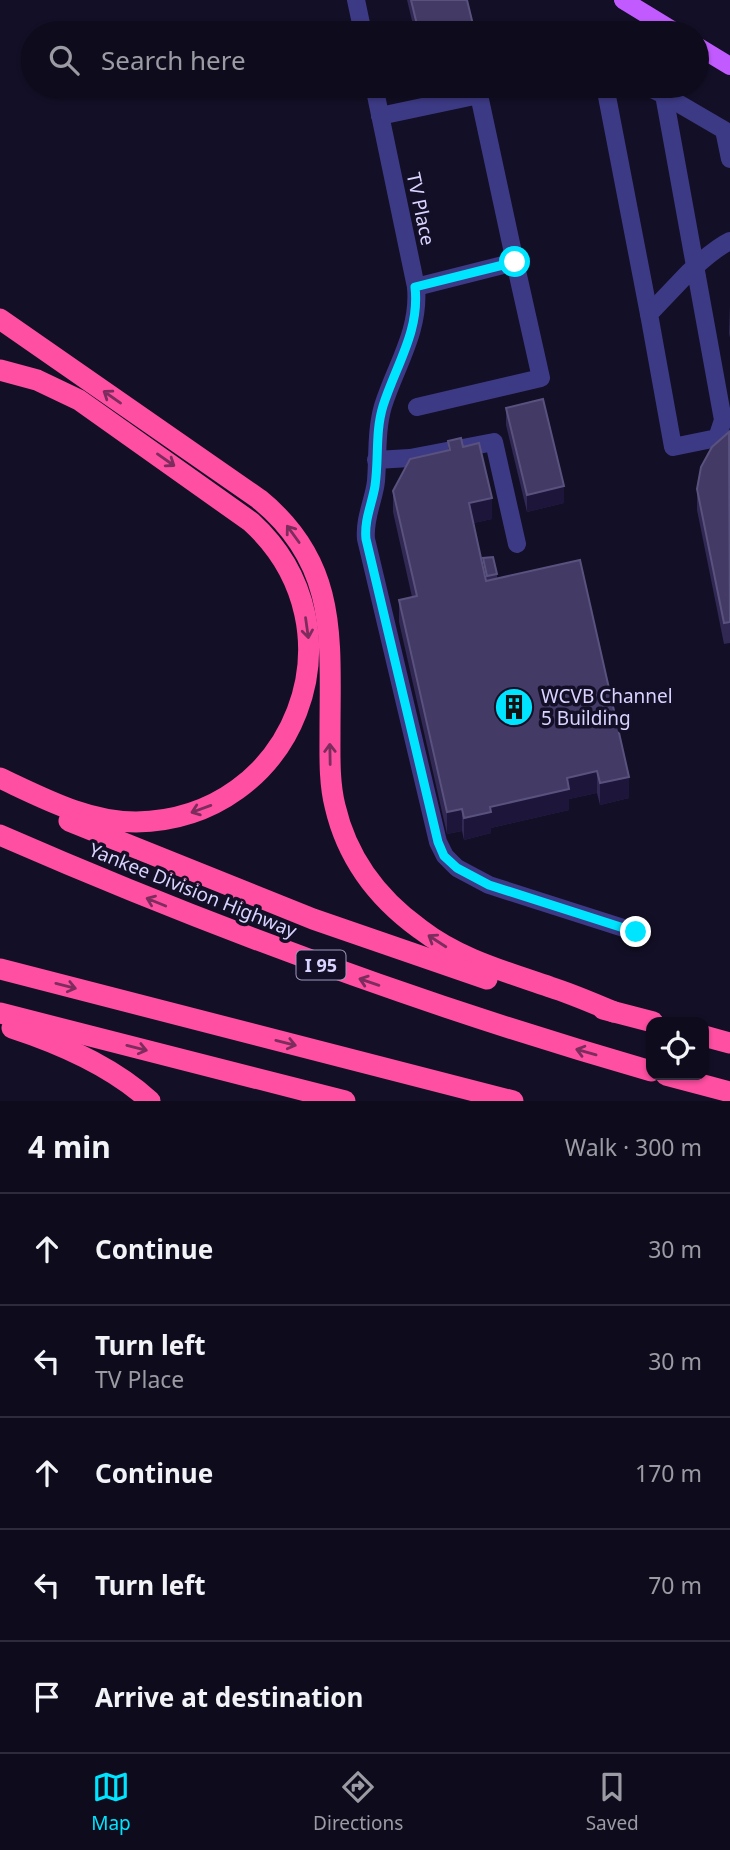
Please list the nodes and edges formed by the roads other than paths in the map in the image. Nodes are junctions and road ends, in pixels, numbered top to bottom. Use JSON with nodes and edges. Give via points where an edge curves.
{"nodes":[{"id":1,"x":356,"y":0,"type":"edge"},
{"id":2,"x":623,"y":0,"type":"edge"},
{"id":3,"x":360,"y":21,"type":"edge"},
{"id":4,"x":657,"y":21,"type":"edge"},
{"id":5,"x":709,"y":53,"type":"edge"},
{"id":6,"x":730,"y":66,"type":"edge"},
{"id":7,"x":376,"y":98,"type":"edge"},
{"id":8,"x":465,"y":98,"type":"edge"},
{"id":9,"x":480,"y":98,"type":"edge"},
{"id":10,"x":607,"y":98,"type":"edge"},
{"id":11,"x":665,"y":98,"type":"edge"},
{"id":12,"x":669,"y":98,"type":"edge"},
{"id":13,"x":380,"y":116,"type":"junction"},
{"id":14,"x":730,"y":159,"type":"edge"},
{"id":15,"x":730,"y":241,"type":"edge"},
{"id":16,"x":515,"y":262,"type":"junction"},
{"id":17,"x":696,"y":265,"type":"junction"},
{"id":18,"x":415,"y":287,"type":"junction"},
{"id":19,"x":649,"y":314,"type":"junction"},
{"id":20,"x":0,"y":319,"type":"edge"},
{"id":21,"x":0,"y":370,"type":"edge"},
{"id":22,"x":417,"y":407,"type":"dead end"},
{"id":23,"x":376,"y":460,"type":"junction"},
{"id":24,"x":517,"y":544,"type":"dead end"},
{"id":25,"x":0,"y":778,"type":"edge"},
{"id":26,"x":0,"y":789,"type":"edge"},
{"id":27,"x":0,"y":835,"type":"edge"},
{"id":28,"x":636,"y":932,"type":"dead end"},
{"id":29,"x":0,"y":969,"type":"edge"},
{"id":30,"x":614,"y":1012,"type":"junction"},
{"id":31,"x":0,"y":1013,"type":"edge"},
{"id":32,"x":646,"y":1020,"type":"edge"},
{"id":33,"x":0,"y":1025,"type":"edge"},
{"id":34,"x":709,"y":1037,"type":"edge"},
{"id":35,"x":730,"y":1043,"type":"edge"},
{"id":36,"x":646,"y":1069,"type":"edge"},
{"id":37,"x":685,"y":1080,"type":"edge"},
{"id":38,"x":730,"y":1092,"type":"edge"},
{"id":39,"x":150,"y":1101,"type":"edge"},
{"id":40,"x":345,"y":1101,"type":"edge"},
{"id":41,"x":513,"y":1101,"type":"edge"}],
"edges":[{"from":1,"to":3,"type":"street"},
{"from":2,"to":4,"type":"main road"},
{"from":5,"to":6,"type":"main road"},
{"from":7,"to":13,"type":"street","name":"TV Place"},
{"from":8,"to":13,"type":"street"},
{"from":9,"to":16,"type":"street"},
{"from":10,"to":19,"type":"street"},
{"from":11,"to":17,"type":"street"},
{"from":12,"to":14,"type":"street","via":[[724,130]]},
{"from":13,"to":18,"type":"street","name":"TV Place"},
{"from":15,"to":17,"type":"street"},
{"from":16,"to":18,"type":"street"},
{"from":16,"to":22,"type":"street","via":[[541,378]]},
{"from":17,"to":19,"type":"street"},
{"from":17,"to":19,"type":"street","via":[[723,420],[718,438],[673,447]]},
{"from":18,"to":23,"type":"street","name":"TV Place","via":[[413,330],[379,422]]},
{"from":30,"to":20,"type":"highway","one_way":true,"via":[[459,954],[420,930],[380,895],[352,854],[335,806],[328,619],[317,578],[297,540],[259,499]]},
{"from":21,"to":25,"type":"highway","one_way":true,"via":[[37,380],[79,400],[251,522],[292,576],[309,644],[300,703],[284,738],[252,779],[212,805],[159,820],[112,820],[67,808]]},
{"from":23,"to":24,"type":"street","via":[[494,442]]},
{"from":23,"to":28,"type":"street","name":"TV Place","via":[[366,539],[441,849],[457,868],[489,885]]},
{"from":26,"to":30,"type":"highway","via":[[127,846],[337,928],[548,998]]},
{"from":36,"to":27,"type":"highway","name":"Yankee Division Highway","number":"I 95","one_way":true,"via":[[316,964]]},
{"from":29,"to":41,"type":"highway","one_way":true},
{"from":30,"to":32,"type":"highway"},
{"from":31,"to":40,"type":"highway","one_way":true},
{"from":33,"to":39,"type":"highway","via":[[89,1060]]},
{"from":34,"to":35,"type":"highway"},
{"from":37,"to":38,"type":"highway"}]}
